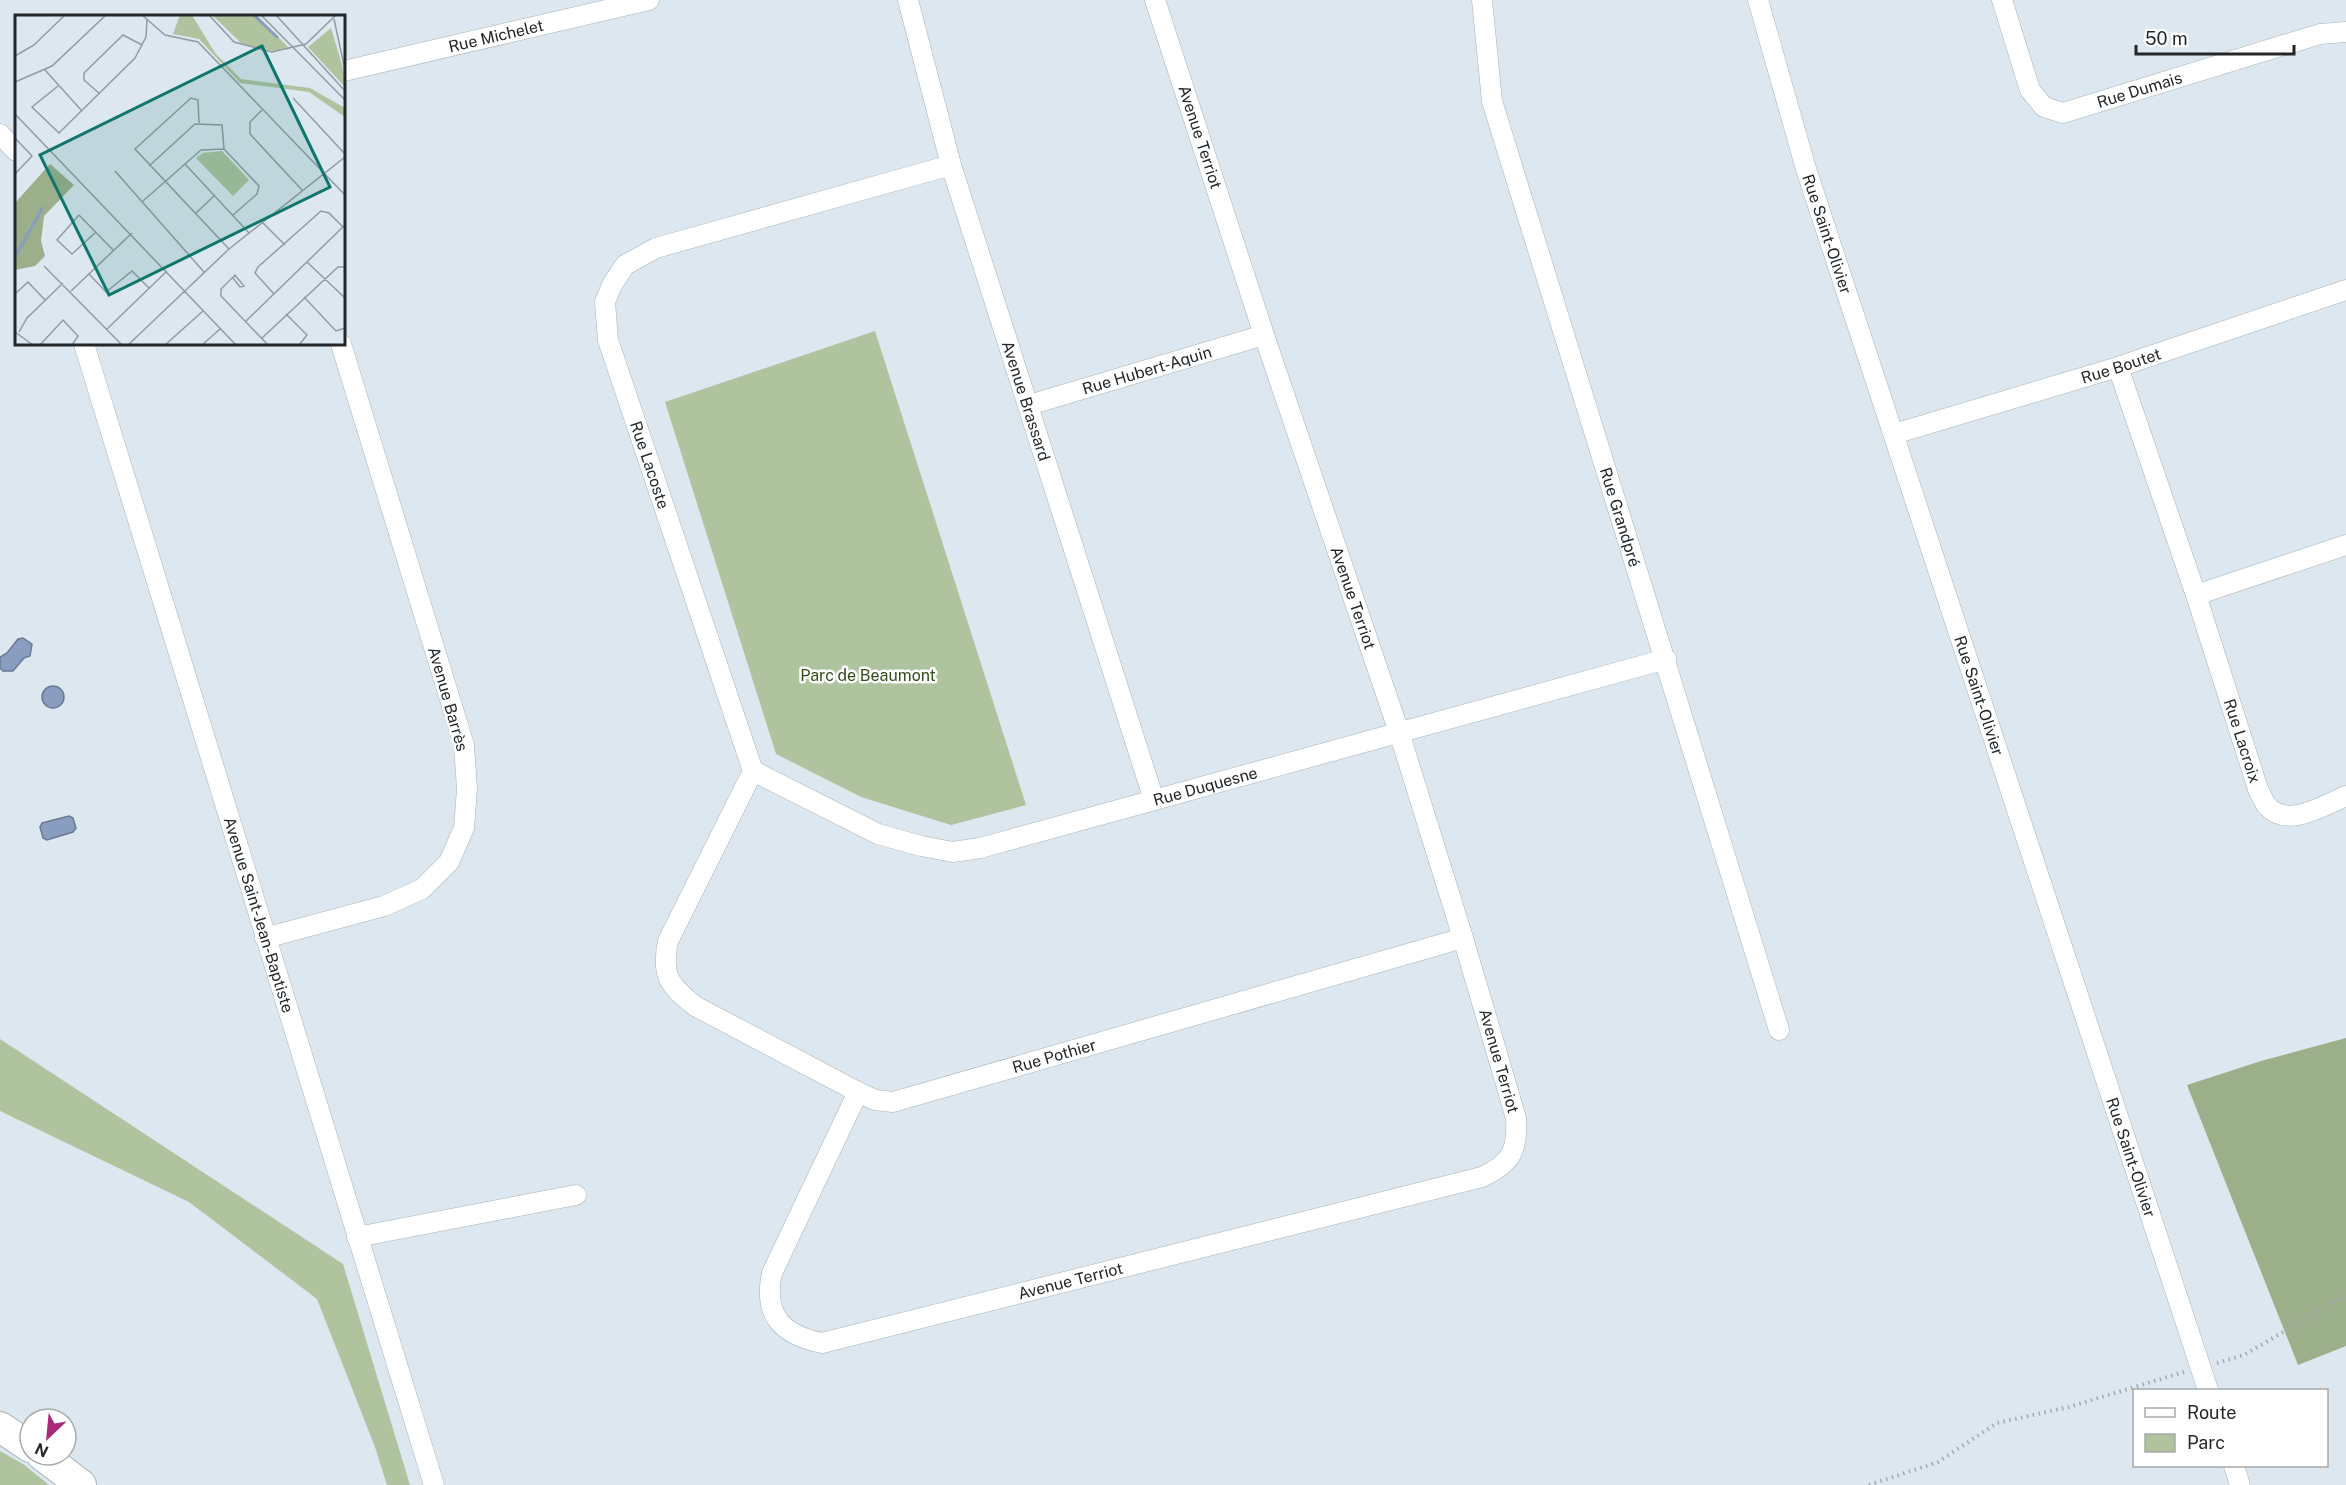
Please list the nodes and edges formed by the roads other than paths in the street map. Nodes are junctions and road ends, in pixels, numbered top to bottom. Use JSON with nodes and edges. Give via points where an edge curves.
{"nodes":[{"id":1,"x":649,"y":0,"type":"edge"},
{"id":2,"x":908,"y":0,"type":"edge"},
{"id":3,"x":1155,"y":0,"type":"edge"},
{"id":4,"x":1482,"y":0,"type":"edge"},
{"id":5,"x":1758,"y":0,"type":"edge"},
{"id":6,"x":2002,"y":0,"type":"edge"},
{"id":7,"x":2346,"y":32,"type":"edge"},
{"id":8,"x":345,"y":71,"type":"edge"},
{"id":9,"x":951,"y":165,"type":"junction"},
{"id":10,"x":2346,"y":290,"type":"edge"},
{"id":11,"x":1264,"y":335,"type":"junction"},
{"id":12,"x":84,"y":345,"type":"edge"},
{"id":13,"x":341,"y":345,"type":"edge"},
{"id":14,"x":2118,"y":366,"type":"junction"},
{"id":15,"x":1029,"y":405,"type":"junction"},
{"id":16,"x":1894,"y":434,"type":"junction"},
{"id":17,"x":2346,"y":545,"type":"edge"},
{"id":18,"x":2196,"y":595,"type":"junction"},
{"id":19,"x":1666,"y":659,"type":"junction"},
{"id":20,"x":1399,"y":732,"type":"junction"},
{"id":21,"x":753,"y":771,"type":"junction"},
{"id":22,"x":2346,"y":796,"type":"edge"},
{"id":23,"x":1155,"y":800,"type":"junction"},
{"id":24,"x":1463,"y":938,"type":"junction"},
{"id":25,"x":265,"y":939,"type":"junction"},
{"id":26,"x":1779,"y":1030,"type":"dead end"},
{"id":27,"x":858,"y":1092,"type":"junction"},
{"id":28,"x":576,"y":1195,"type":"dead end"},
{"id":29,"x":357,"y":1237,"type":"junction"},
{"id":30,"x":2208,"y":1389,"type":"edge"},
{"id":31,"x":0,"y":1427,"type":"edge"},
{"id":32,"x":18,"y":1439,"type":"edge"},
{"id":33,"x":58,"y":1467,"type":"edge"},
{"id":34,"x":2234,"y":1467,"type":"edge"},
{"id":35,"x":81,"y":1485,"type":"edge"},
{"id":36,"x":434,"y":1485,"type":"edge"},
{"id":37,"x":2240,"y":1485,"type":"edge"}],
"edges":[{"from":1,"to":8,"type":"street","name":"Rue Michelet"},
{"from":2,"to":9,"type":"street","name":"Avenue Brassard"},
{"from":3,"to":11,"type":"street","name":"Avenue Terriot"},
{"from":4,"to":19,"type":"street","name":"Rue Grandpré","via":[[1492,100]]},
{"from":5,"to":16,"type":"street","name":"Rue Saint-Olivier","via":[[1806,169]]},
{"from":6,"to":7,"type":"street","name":"Rue Dumais","via":[[2030,90],[2044,107],[2062,113],[2320,34]]},
{"from":9,"to":15,"type":"street","name":"Avenue Brassard"},
{"from":9,"to":21,"type":"street","name":"Rue Lacoste","via":[[656,248],[625,265],[605,302],[608,340]]},
{"from":10,"to":14,"type":"street","name":"Rue Boutet"},
{"from":11,"to":15,"type":"street","name":"Rue Hubert-Aquin"},
{"from":11,"to":20,"type":"street","name":"Avenue Terriot"},
{"from":12,"to":25,"type":"street","name":"Avenue Saint-Jean-Baptiste"},
{"from":13,"to":25,"type":"street","name":"Avenue Barrès","via":[[464,745],[464,828],[449,862],[422,889],[384,906]]},
{"from":14,"to":16,"type":"street","name":"Rue Boutet"},
{"from":14,"to":18,"type":"street","name":"Rue Lacroix"},
{"from":15,"to":23,"type":"street","name":"Avenue Brassard"},
{"from":16,"to":30,"type":"street","name":"Rue Saint-Olivier"},
{"from":17,"to":18,"type":"street"},
{"from":18,"to":22,"type":"street","name":"Rue Lacroix","via":[[2258,789],[2267,806],[2289,816]]},
{"from":19,"to":20,"type":"street","name":"Rue Duquesne"},
{"from":19,"to":26,"type":"street","name":"Rue Grandpré"},
{"from":20,"to":23,"type":"street","name":"Rue Duquesne"},
{"from":20,"to":24,"type":"street","name":"Avenue Terriot"},
{"from":21,"to":23,"type":"street","name":"Rue Duquesne","via":[[878,834],[953,852],[981,848]]},
{"from":21,"to":27,"type":"street","name":"Rue Pothier","via":[[668,941],[664,960],[669,979],[695,1006]]},
{"from":24,"to":27,"type":"street","name":"Rue Pothier","via":[[893,1102],[875,1100]]},
{"from":24,"to":27,"type":"street","name":"Avenue Terriot","via":[[1516,1118],[1517,1137],[1500,1169],[1470,1180],[822,1342],[805,1339],[777,1319],[768,1290],[772,1273]]},
{"from":25,"to":29,"type":"street","name":"Avenue Saint-Jean-Baptiste"},
{"from":28,"to":29,"type":"street"},
{"from":29,"to":36,"type":"street","name":"Avenue Saint-Jean-Baptiste"},
{"from":31,"to":32,"type":"highway"},
{"from":33,"to":35,"type":"highway"},
{"from":34,"to":37,"type":"street"}]}
